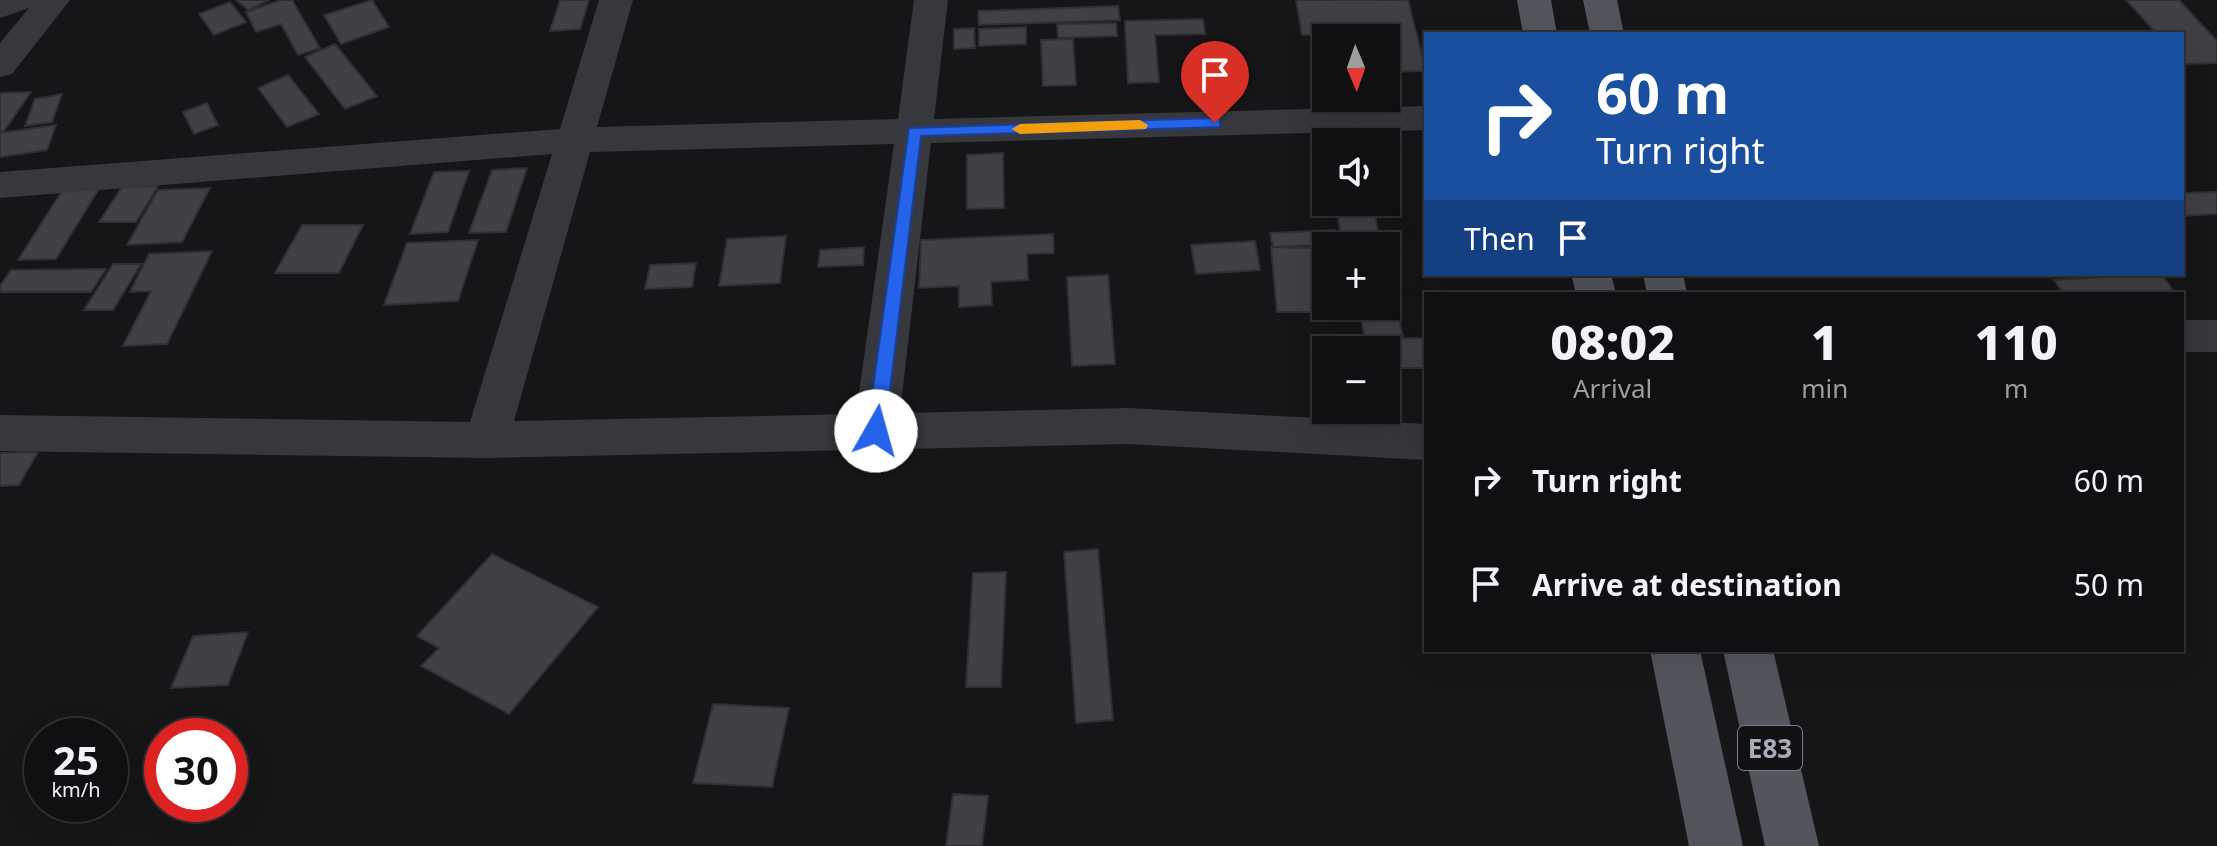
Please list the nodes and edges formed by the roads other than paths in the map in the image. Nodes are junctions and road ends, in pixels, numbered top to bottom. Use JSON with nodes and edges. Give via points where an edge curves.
{"nodes":[{"id":1,"x":19,"y":0,"type":"edge"},
{"id":2,"x":53,"y":0,"type":"edge"},
{"id":3,"x":616,"y":0,"type":"edge"},
{"id":4,"x":931,"y":0,"type":"edge"},
{"id":5,"x":1534,"y":0,"type":"edge"},
{"id":6,"x":1600,"y":0,"type":"edge"},
{"id":7,"x":0,"y":8,"type":"edge"},
{"id":8,"x":1540,"y":32,"type":"edge"},
{"id":9,"x":1607,"y":32,"type":"edge"},
{"id":10,"x":0,"y":66,"type":"edge"},
{"id":11,"x":1424,"y":118,"type":"edge"},
{"id":12,"x":914,"y":132,"type":"junction"},
{"id":13,"x":575,"y":140,"type":"junction"},
{"id":14,"x":0,"y":185,"type":"edge"},
{"id":15,"x":2184,"y":336,"type":"edge"},
{"id":16,"x":2217,"y":336,"type":"edge"},
{"id":17,"x":876,"y":431,"type":"junction"},
{"id":18,"x":0,"y":433,"type":"edge"},
{"id":19,"x":487,"y":440,"type":"junction"},
{"id":20,"x":1424,"y":442,"type":"edge"},
{"id":21,"x":1675,"y":652,"type":"edge"},
{"id":22,"x":1748,"y":652,"type":"edge"},
{"id":23,"x":1716,"y":846,"type":"edge"},
{"id":24,"x":1792,"y":846,"type":"edge"}],
"edges":[{"from":1,"to":7,"type":"street"},
{"from":2,"to":10,"type":"street"},
{"from":3,"to":13,"type":"street"},
{"from":4,"to":12,"type":"street"},
{"from":5,"to":8,"type":"main road"},
{"from":6,"to":9,"type":"main road"},
{"from":11,"to":12,"type":"street"},
{"from":12,"to":13,"type":"street"},
{"from":12,"to":17,"type":"street"},
{"from":13,"to":14,"type":"street"},
{"from":13,"to":19,"type":"street"},
{"from":15,"to":16,"type":"street"},
{"from":17,"to":19,"type":"street"},
{"from":17,"to":20,"type":"street","via":[[1128,426]]},
{"from":18,"to":19,"type":"street"},
{"from":21,"to":23,"type":"main road","number":"E83"},
{"from":22,"to":24,"type":"main road","number":"E83"}]}
